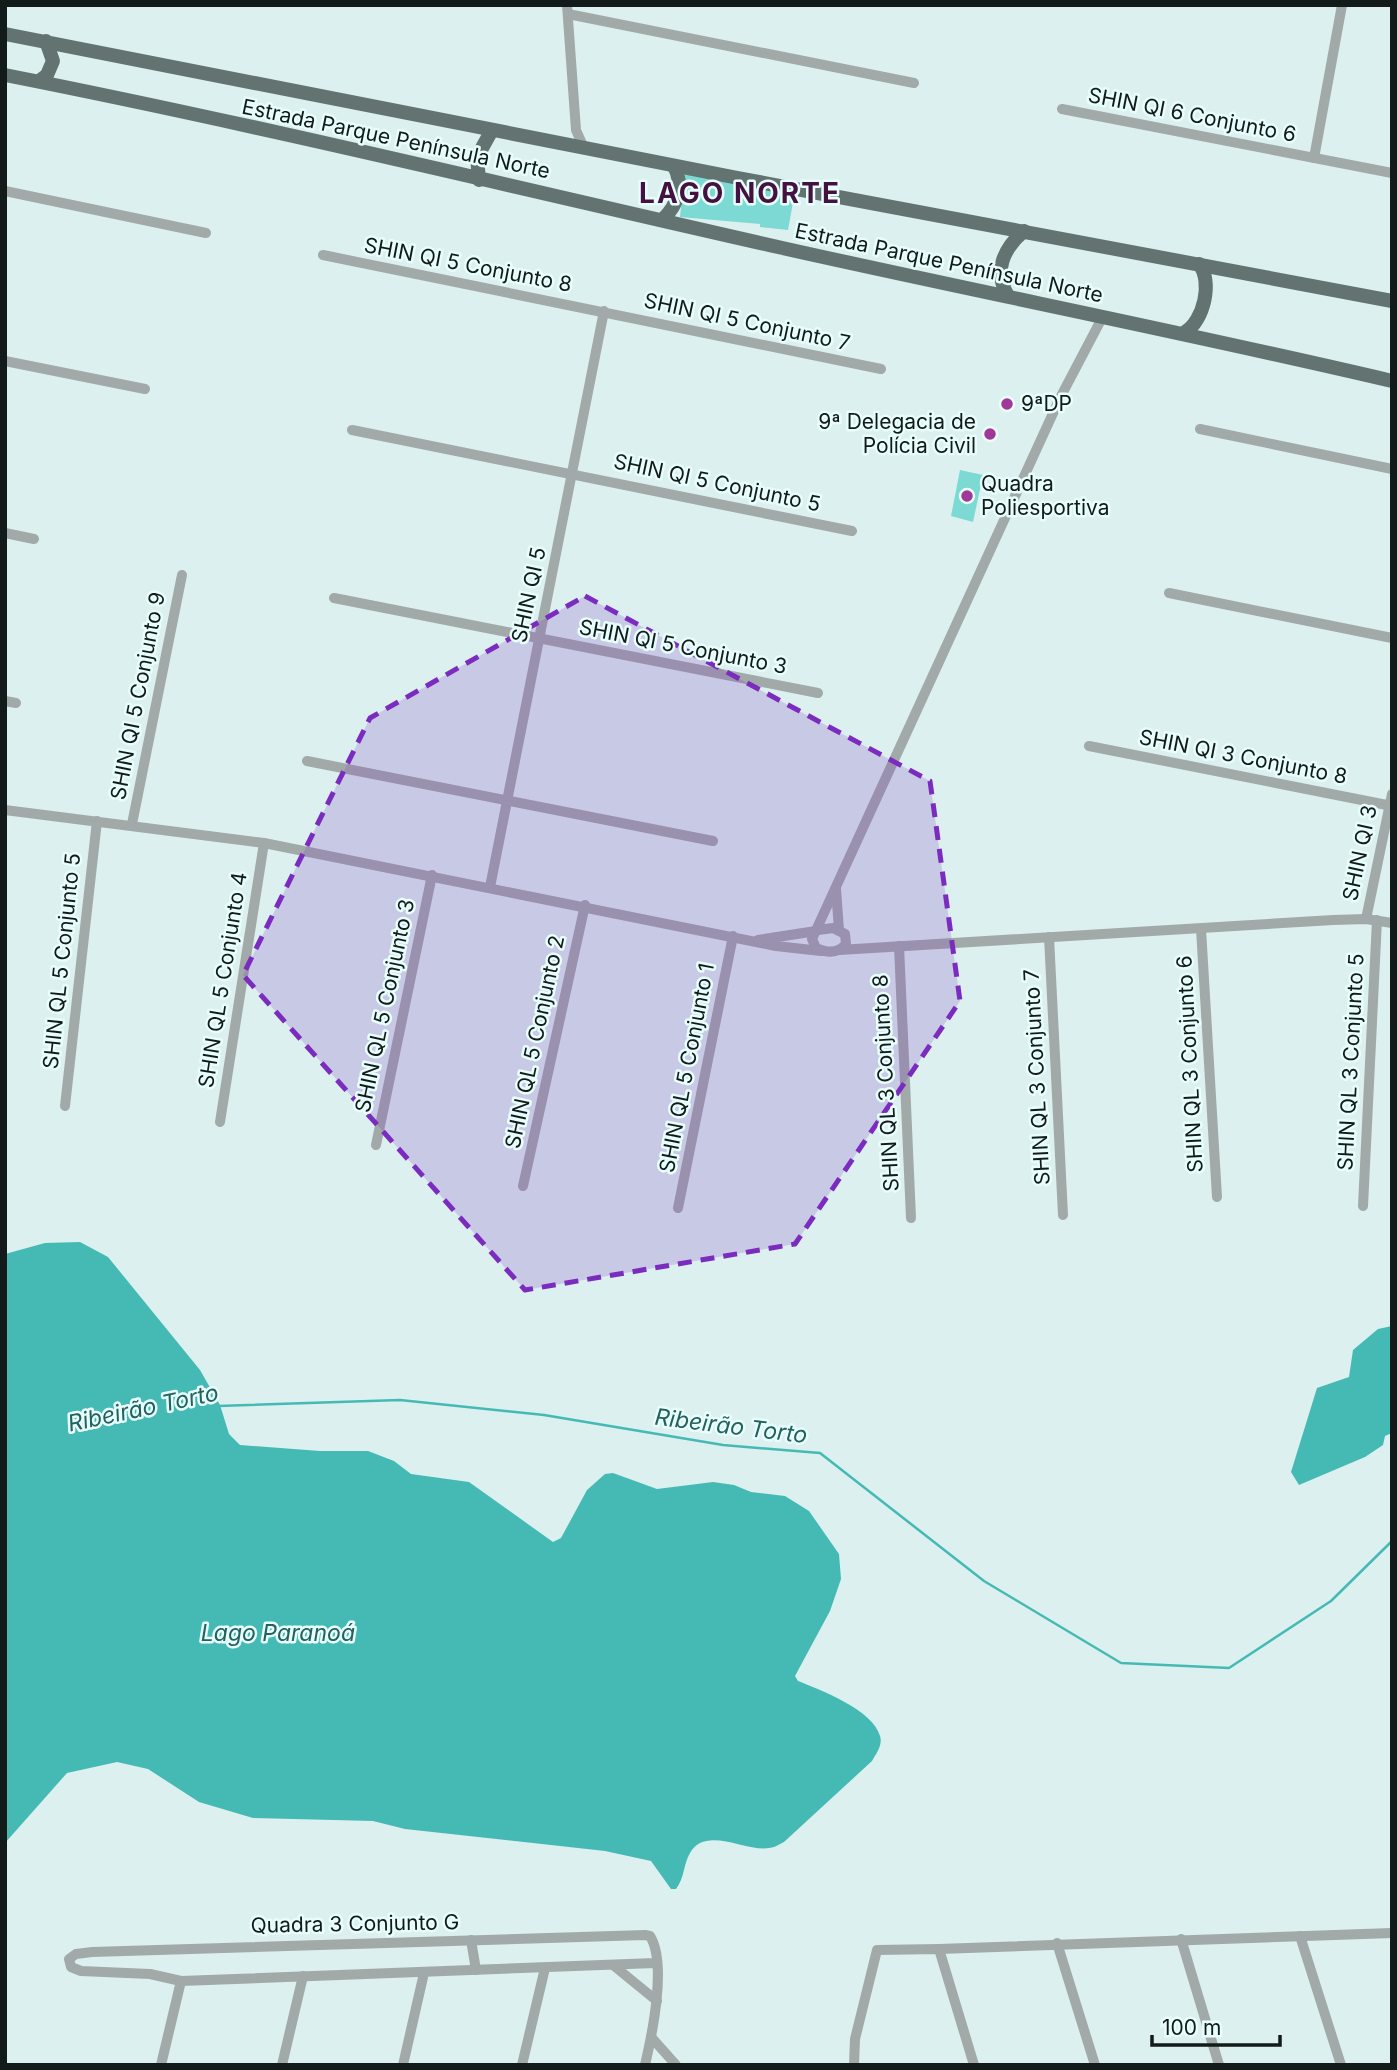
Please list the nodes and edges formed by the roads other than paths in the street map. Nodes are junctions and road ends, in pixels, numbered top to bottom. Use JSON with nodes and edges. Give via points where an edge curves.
{"nodes":[{"id":1,"x":1342,"y":5,"type":"edge"},
{"id":2,"x":568,"y":10,"type":"edge"},
{"id":3,"x":5,"y":34,"type":"edge"},
{"id":4,"x":46,"y":41,"type":"junction"},
{"id":5,"x":5,"y":75,"type":"edge"},
{"id":6,"x":38,"y":81,"type":"junction"},
{"id":7,"x":914,"y":83,"type":"dead end"},
{"id":8,"x":1062,"y":109,"type":"dead end"},
{"id":9,"x":492,"y":130,"type":"junction"},
{"id":10,"x":576,"y":130,"type":"junction"},
{"id":11,"x":563,"y":143,"type":"junction"},
{"id":12,"x":583,"y":146,"type":"junction"},
{"id":13,"x":1314,"y":158,"type":"junction"},
{"id":14,"x":674,"y":166,"type":"junction"},
{"id":15,"x":1392,"y":173,"type":"edge"},
{"id":16,"x":479,"y":180,"type":"junction"},
{"id":17,"x":5,"y":191,"type":"edge"},
{"id":18,"x":663,"y":219,"type":"junction"},
{"id":19,"x":1024,"y":231,"type":"junction"},
{"id":20,"x":206,"y":233,"type":"dead end"},
{"id":21,"x":323,"y":255,"type":"dead end"},
{"id":22,"x":1199,"y":264,"type":"junction"},
{"id":23,"x":1008,"y":296,"type":"junction"},
{"id":24,"x":1392,"y":301,"type":"edge"},
{"id":25,"x":604,"y":312,"type":"junction"},
{"id":26,"x":1096,"y":316,"type":"junction"},
{"id":27,"x":1185,"y":332,"type":"junction"},
{"id":28,"x":5,"y":361,"type":"edge"},
{"id":29,"x":881,"y":369,"type":"dead end"},
{"id":30,"x":1392,"y":380,"type":"edge"},
{"id":31,"x":145,"y":389,"type":"dead end"},
{"id":32,"x":1200,"y":429,"type":"dead end"},
{"id":33,"x":352,"y":430,"type":"dead end"},
{"id":34,"x":1392,"y":469,"type":"edge"},
{"id":35,"x":573,"y":473,"type":"junction"},
{"id":36,"x":852,"y":531,"type":"dead end"},
{"id":37,"x":5,"y":533,"type":"edge"},
{"id":38,"x":34,"y":539,"type":"dead end"},
{"id":39,"x":182,"y":575,"type":"dead end"},
{"id":40,"x":1169,"y":593,"type":"dead end"},
{"id":41,"x":334,"y":598,"type":"dead end"},
{"id":42,"x":539,"y":638,"type":"junction"},
{"id":43,"x":1392,"y":638,"type":"edge"},
{"id":44,"x":818,"y":693,"type":"dead end"},
{"id":45,"x":1089,"y":746,"type":"dead end"},
{"id":46,"x":307,"y":761,"type":"dead end"},
{"id":47,"x":507,"y":800,"type":"junction"},
{"id":48,"x":1391,"y":802,"type":"edge"},
{"id":49,"x":5,"y":810,"type":"edge"},
{"id":50,"x":97,"y":821,"type":"junction"},
{"id":51,"x":132,"y":824,"type":"junction"},
{"id":52,"x":713,"y":841,"type":"dead end"},
{"id":53,"x":264,"y":843,"type":"junction"},
{"id":54,"x":432,"y":875,"type":"junction"},
{"id":55,"x":491,"y":887,"type":"junction"},
{"id":56,"x":836,"y":889,"type":"junction"},
{"id":57,"x":585,"y":905,"type":"junction"},
{"id":58,"x":1371,"y":920,"type":"junction"},
{"id":59,"x":1392,"y":923,"type":"edge"},
{"id":60,"x":839,"y":929,"type":"junction"},
{"id":61,"x":1201,"y":929,"type":"junction"},
{"id":62,"x":817,"y":930,"type":"junction"},
{"id":63,"x":733,"y":936,"type":"junction"},
{"id":64,"x":1049,"y":937,"type":"junction"},
{"id":65,"x":847,"y":939,"type":"junction"},
{"id":66,"x":755,"y":940,"type":"junction"},
{"id":67,"x":886,"y":946,"type":"junction"},
{"id":68,"x":899,"y":946,"type":"junction"},
{"id":69,"x":839,"y":950,"type":"junction"},
{"id":70,"x":821,"y":951,"type":"junction"},
{"id":71,"x":65,"y":1106,"type":"dead end"},
{"id":72,"x":220,"y":1122,"type":"dead end"},
{"id":73,"x":376,"y":1145,"type":"dead end"},
{"id":74,"x":523,"y":1186,"type":"dead end"},
{"id":75,"x":1217,"y":1197,"type":"dead end"},
{"id":76,"x":1363,"y":1206,"type":"dead end"},
{"id":77,"x":678,"y":1208,"type":"dead end"},
{"id":78,"x":1063,"y":1215,"type":"dead end"},
{"id":79,"x":911,"y":1218,"type":"dead end"},
{"id":80,"x":1392,"y":1933,"type":"edge"},
{"id":81,"x":1300,"y":1936,"type":"junction"},
{"id":82,"x":1181,"y":1939,"type":"junction"},
{"id":83,"x":471,"y":1941,"type":"junction"},
{"id":84,"x":1057,"y":1943,"type":"junction"},
{"id":85,"x":939,"y":1949,"type":"junction"},
{"id":86,"x":655,"y":1963,"type":"junction"},
{"id":87,"x":613,"y":1965,"type":"junction"},
{"id":88,"x":545,"y":1968,"type":"junction"},
{"id":89,"x":476,"y":1970,"type":"junction"},
{"id":90,"x":424,"y":1973,"type":"junction"},
{"id":91,"x":303,"y":1976,"type":"junction"},
{"id":92,"x":181,"y":1981,"type":"junction"},
{"id":93,"x":657,"y":2001,"type":"junction"},
{"id":94,"x":652,"y":2038,"type":"junction"},
{"id":95,"x":161,"y":2065,"type":"edge"},
{"id":96,"x":282,"y":2065,"type":"edge"},
{"id":97,"x":402,"y":2065,"type":"edge"},
{"id":98,"x":522,"y":2065,"type":"edge"},
{"id":99,"x":645,"y":2065,"type":"edge"},
{"id":100,"x":676,"y":2065,"type":"edge"},
{"id":101,"x":854,"y":2065,"type":"edge"},
{"id":102,"x":974,"y":2065,"type":"edge"},
{"id":103,"x":1095,"y":2065,"type":"edge"},
{"id":104,"x":1219,"y":2065,"type":"edge"},
{"id":105,"x":1341,"y":2065,"type":"edge"}],
"edges":[{"from":1,"to":13,"type":"street"},
{"from":2,"to":7,"type":"street"},
{"from":2,"to":10,"type":"street"},
{"from":3,"to":4,"type":"main road","name":"Estrada Parque Península Norte"},
{"from":4,"to":6,"type":"main road","via":[[53,61],[47,75]]},
{"from":4,"to":9,"type":"main road","name":"Estrada Parque Península Norte"},
{"from":5,"to":6,"type":"main road","name":"Estrada Parque Península Norte"},
{"from":6,"to":16,"type":"main road","name":"Estrada Parque Península Norte"},
{"from":8,"to":13,"type":"street","name":"SHIN QI 6 Conjunto 6"},
{"from":9,"to":11,"type":"main road","name":"Estrada Parque Península Norte"},
{"from":9,"to":16,"type":"main road","via":[[478,158]]},
{"from":10,"to":11,"type":"street"},
{"from":10,"to":12,"type":"street"},
{"from":11,"to":12,"type":"main road","name":"Estrada Parque Península Norte"},
{"from":12,"to":14,"type":"main road","name":"Estrada Parque Península Norte"},
{"from":13,"to":15,"type":"street","name":"SHIN QI 6 Conjunto 6"},
{"from":14,"to":18,"type":"main road","via":[[678,197]]},
{"from":14,"to":19,"type":"main road","name":"Estrada Parque Península Norte"},
{"from":16,"to":18,"type":"main road","name":"Estrada Parque Península Norte"},
{"from":17,"to":20,"type":"street"},
{"from":18,"to":23,"type":"main road","name":"Estrada Parque Península Norte"},
{"from":19,"to":22,"type":"main road","name":"Estrada Parque Península Norte"},
{"from":19,"to":23,"type":"main road","via":[[1007,247],[1002,262],[1001,283]]},
{"from":21,"to":25,"type":"street","name":"SHIN QI 5 Conjunto 8"},
{"from":22,"to":24,"type":"main road","name":"Estrada Parque Península Norte"},
{"from":22,"to":27,"type":"main road","via":[[1206,277],[1199,318]]},
{"from":23,"to":26,"type":"main road","name":"Estrada Parque Península Norte"},
{"from":25,"to":29,"type":"street","name":"SHIN QI 5 Conjunto 7"},
{"from":25,"to":35,"type":"street","name":"SHIN QI 5"},
{"from":26,"to":27,"type":"main road","name":"Estrada Parque Península Norte"},
{"from":26,"to":56,"type":"street"},
{"from":27,"to":30,"type":"main road","name":"Estrada Parque Península Norte"},
{"from":28,"to":31,"type":"street"},
{"from":32,"to":34,"type":"street"},
{"from":33,"to":35,"type":"street","name":"SHIN QI 5 Conjunto 5"},
{"from":35,"to":36,"type":"street","name":"SHIN QI 5 Conjunto 5"},
{"from":35,"to":42,"type":"street","name":"SHIN QI 5"},
{"from":37,"to":38,"type":"street"},
{"from":39,"to":51,"type":"street","name":"SHIN QI 5 Conjunto 9"},
{"from":40,"to":43,"type":"street"},
{"from":41,"to":42,"type":"street","name":"SHIN QI 5 Conjunto 3"},
{"from":42,"to":44,"type":"street","name":"SHIN QI 5 Conjunto 3"},
{"from":42,"to":47,"type":"street","name":"SHIN QI 5"},
{"from":45,"to":48,"type":"street","name":"SHIN QI 3 Conjunto 8"},
{"from":46,"to":47,"type":"street"},
{"from":47,"to":52,"type":"street"},
{"from":47,"to":55,"type":"street","name":"SHIN QI 5"},
{"from":48,"to":58,"type":"street","name":"SHIN QI 3"},
{"from":49,"to":50,"type":"street"},
{"from":50,"to":51,"type":"street"},
{"from":50,"to":71,"type":"street","name":"SHIN QL 5 Conjunto 5"},
{"from":51,"to":53,"type":"street"},
{"from":53,"to":54,"type":"street"},
{"from":53,"to":72,"type":"street","name":"SHIN QL 5 Conjunto 4"},
{"from":54,"to":55,"type":"street"},
{"from":54,"to":73,"type":"street","name":"SHIN QL 5 Conjunto 3"},
{"from":55,"to":57,"type":"street"},
{"from":56,"to":60,"type":"street"},
{"from":56,"to":62,"type":"street"},
{"from":57,"to":63,"type":"street"},
{"from":57,"to":74,"type":"street","name":"SHIN QL 5 Conjunto 2"},
{"from":58,"to":59,"type":"street"},
{"from":58,"to":61,"type":"street"},
{"from":58,"to":76,"type":"street","name":"SHIN QL 3 Conjunto 5"},
{"from":60,"to":62,"type":"street"},
{"from":60,"to":65,"type":"street"},
{"from":61,"to":64,"type":"street"},
{"from":61,"to":75,"type":"street","name":"SHIN QL 3 Conjunto 6"},
{"from":62,"to":66,"type":"street"},
{"from":62,"to":70,"type":"street","via":[[813,944]]},
{"from":63,"to":66,"type":"street"},
{"from":63,"to":77,"type":"street","name":"SHIN QL 5 Conjunto 1"},
{"from":64,"to":68,"type":"street"},
{"from":64,"to":78,"type":"street","name":"SHIN QL 3 Conjunto 7"},
{"from":65,"to":67,"type":"street"},
{"from":65,"to":69,"type":"street"},
{"from":66,"to":70,"type":"street"},
{"from":67,"to":68,"type":"street"},
{"from":67,"to":69,"type":"street"},
{"from":68,"to":79,"type":"street","name":"SHIN QL 3 Conjunto 8"},
{"from":69,"to":70,"type":"street"},
{"from":80,"to":81,"type":"street"},
{"from":81,"to":82,"type":"street"},
{"from":81,"to":105,"type":"street"},
{"from":82,"to":84,"type":"street"},
{"from":82,"to":104,"type":"street"},
{"from":83,"to":86,"type":"street","name":"Quadra 3 Conjunto G","via":[[645,1935],[652,1939]]},
{"from":83,"to":89,"type":"street"},
{"from":83,"to":92,"type":"street","name":"Quadra 3 Conjunto G","via":[[92,1952],[69,1959],[71,1967],[81,1971]]},
{"from":84,"to":85,"type":"street"},
{"from":84,"to":103,"type":"street"},
{"from":85,"to":101,"type":"street","via":[[877,1950],[855,2039]]},
{"from":85,"to":102,"type":"street"},
{"from":86,"to":87,"type":"street"},
{"from":86,"to":93,"type":"street"},
{"from":87,"to":88,"type":"street"},
{"from":87,"to":93,"type":"street"},
{"from":88,"to":89,"type":"street"},
{"from":88,"to":98,"type":"street"},
{"from":89,"to":90,"type":"street"},
{"from":90,"to":91,"type":"street"},
{"from":90,"to":97,"type":"street"},
{"from":91,"to":92,"type":"street"},
{"from":91,"to":96,"type":"street"},
{"from":92,"to":95,"type":"street"},
{"from":93,"to":94,"type":"street"},
{"from":94,"to":99,"type":"street"},
{"from":94,"to":100,"type":"street"}]}
